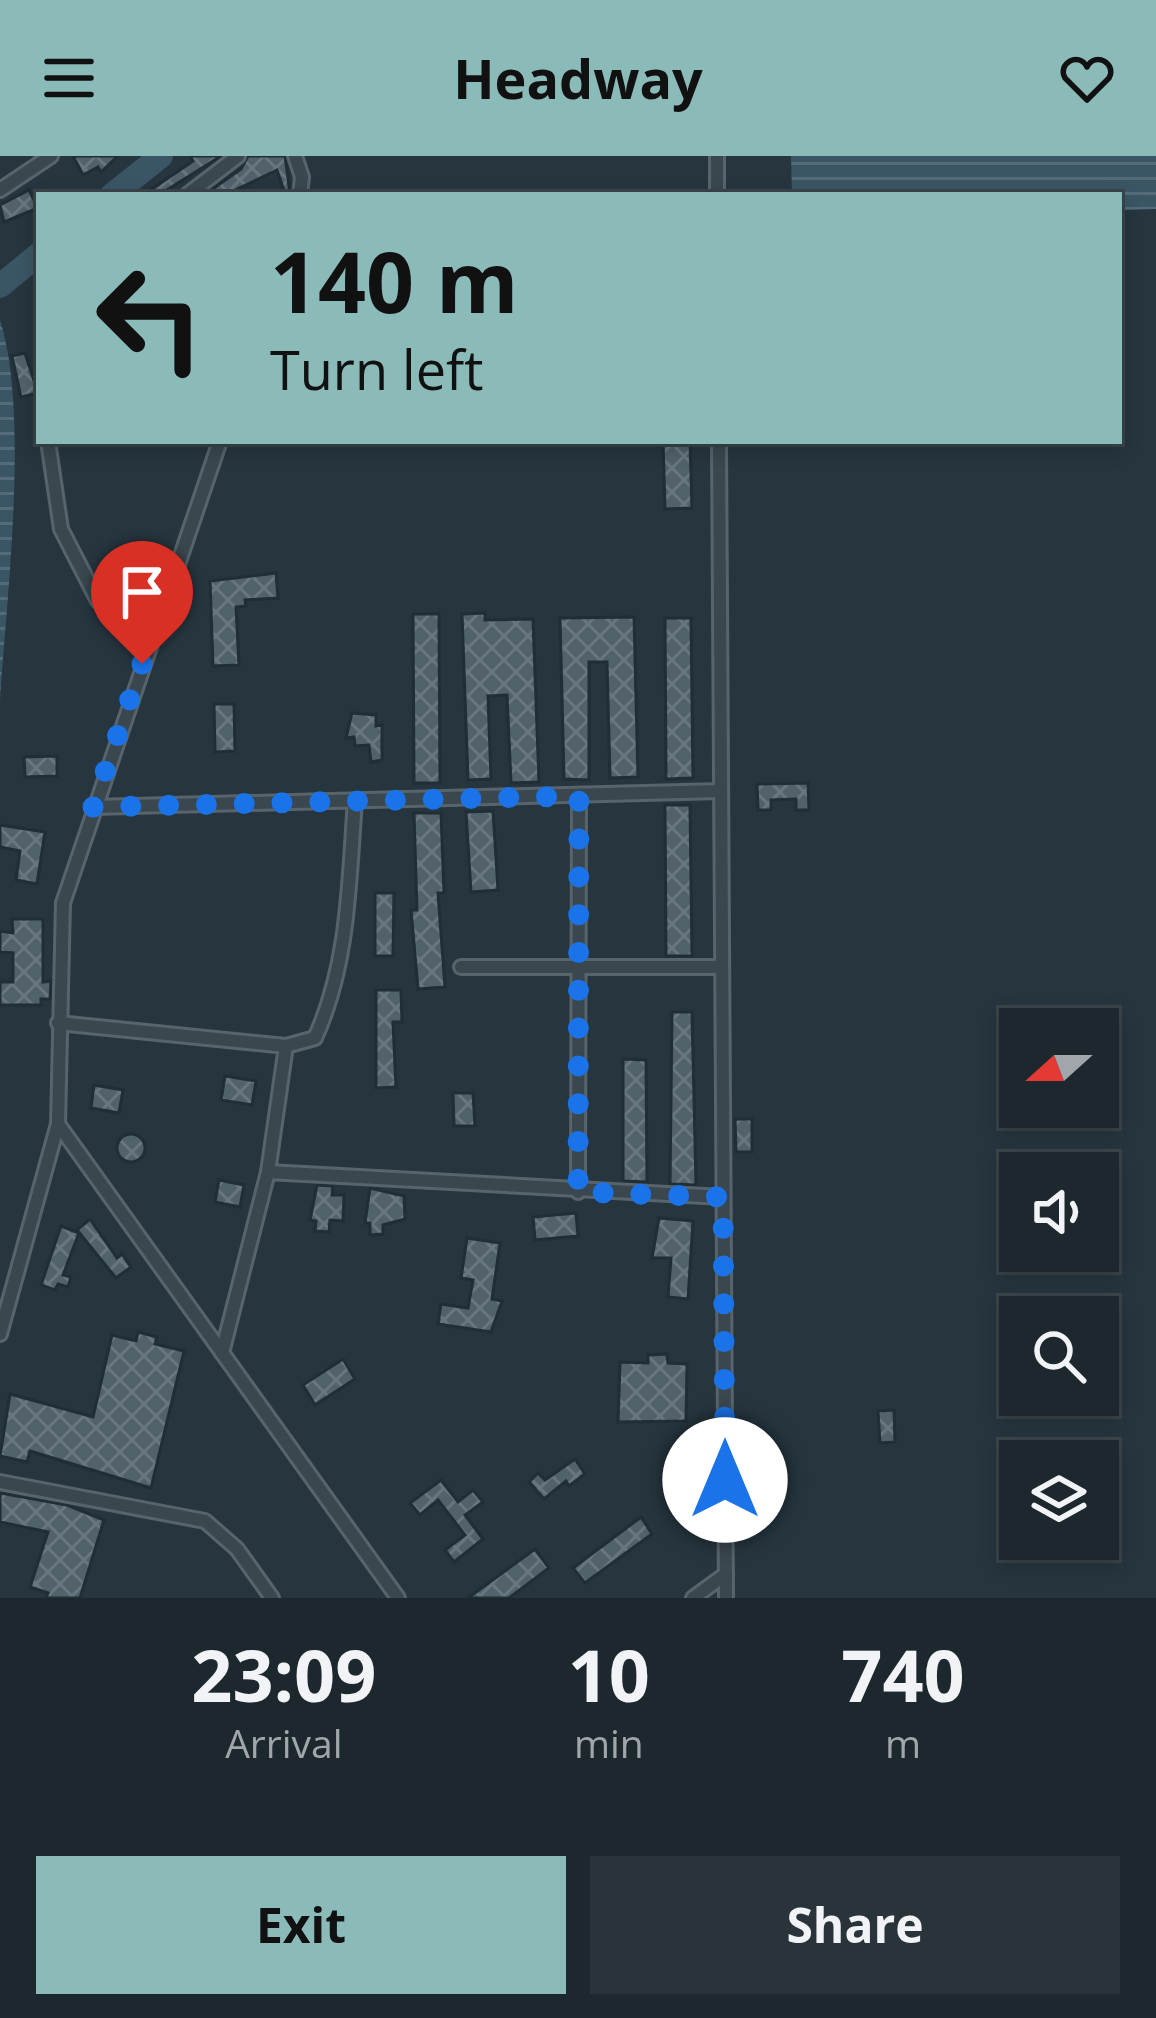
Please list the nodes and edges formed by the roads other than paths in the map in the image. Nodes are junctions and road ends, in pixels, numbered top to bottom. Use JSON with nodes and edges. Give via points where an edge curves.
{"nodes":[{"id":1,"x":238,"y":156,"type":"edge"},
{"id":2,"x":295,"y":156,"type":"edge"},
{"id":3,"x":717,"y":156,"type":"edge"},
{"id":4,"x":49,"y":157,"type":"edge"},
{"id":5,"x":0,"y":190,"type":"edge"},
{"id":6,"x":191,"y":192,"type":"edge"},
{"id":7,"x":300,"y":192,"type":"edge"},
{"id":8,"x":717,"y":192,"type":"edge"},
{"id":9,"x":48,"y":444,"type":"edge"},
{"id":10,"x":219,"y":444,"type":"edge"},
{"id":11,"x":719,"y":444,"type":"edge"},
{"id":12,"x":158,"y":621,"type":"junction"},
{"id":13,"x":721,"y":791,"type":"junction"},
{"id":14,"x":579,"y":796,"type":"junction"},
{"id":15,"x":355,"y":800,"type":"junction"},
{"id":16,"x":93,"y":807,"type":"junction"},
{"id":17,"x":461,"y":967,"type":"dead end"},
{"id":18,"x":579,"y":967,"type":"junction"},
{"id":19,"x":722,"y":967,"type":"junction"},
{"id":20,"x":58,"y":1023,"type":"junction"},
{"id":21,"x":286,"y":1046,"type":"junction"},
{"id":22,"x":58,"y":1124,"type":"junction"},
{"id":23,"x":268,"y":1172,"type":"junction"},
{"id":24,"x":578,"y":1192,"type":"junction"},
{"id":25,"x":723,"y":1197,"type":"junction"},
{"id":26,"x":0,"y":1334,"type":"edge"},
{"id":27,"x":222,"y":1353,"type":"junction"},
{"id":28,"x":0,"y":1482,"type":"edge"},
{"id":29,"x":726,"y":1574,"type":"junction"},
{"id":30,"x":272,"y":1598,"type":"edge"},
{"id":31,"x":398,"y":1598,"type":"edge"},
{"id":32,"x":693,"y":1598,"type":"edge"},
{"id":33,"x":726,"y":1598,"type":"edge"}],
"edges":[{"from":1,"to":6,"type":"street"},
{"from":2,"to":7,"type":"street"},
{"from":3,"to":8,"type":"street"},
{"from":4,"to":5,"type":"street"},
{"from":9,"to":12,"type":"street","via":[[62,529],[98,601]]},
{"from":10,"to":12,"type":"street"},
{"from":11,"to":13,"type":"street"},
{"from":12,"to":16,"type":"street"},
{"from":13,"to":14,"type":"street"},
{"from":13,"to":19,"type":"street"},
{"from":14,"to":15,"type":"street"},
{"from":14,"to":18,"type":"street"},
{"from":15,"to":16,"type":"street"},
{"from":15,"to":21,"type":"street","via":[[331,1003],[315,1038]]},
{"from":16,"to":20,"type":"street","via":[[63,903]]},
{"from":17,"to":18,"type":"street"},
{"from":18,"to":19,"type":"street"},
{"from":18,"to":24,"type":"street"},
{"from":19,"to":25,"type":"street"},
{"from":20,"to":21,"type":"street"},
{"from":20,"to":22,"type":"street"},
{"from":21,"to":23,"type":"street"},
{"from":22,"to":26,"type":"street"},
{"from":22,"to":27,"type":"street"},
{"from":23,"to":24,"type":"street"},
{"from":23,"to":27,"type":"street"},
{"from":24,"to":25,"type":"street"},
{"from":25,"to":29,"type":"street"},
{"from":27,"to":31,"type":"street"},
{"from":28,"to":30,"type":"street","via":[[206,1521]]},
{"from":29,"to":32,"type":"street"},
{"from":29,"to":33,"type":"street"}]}
